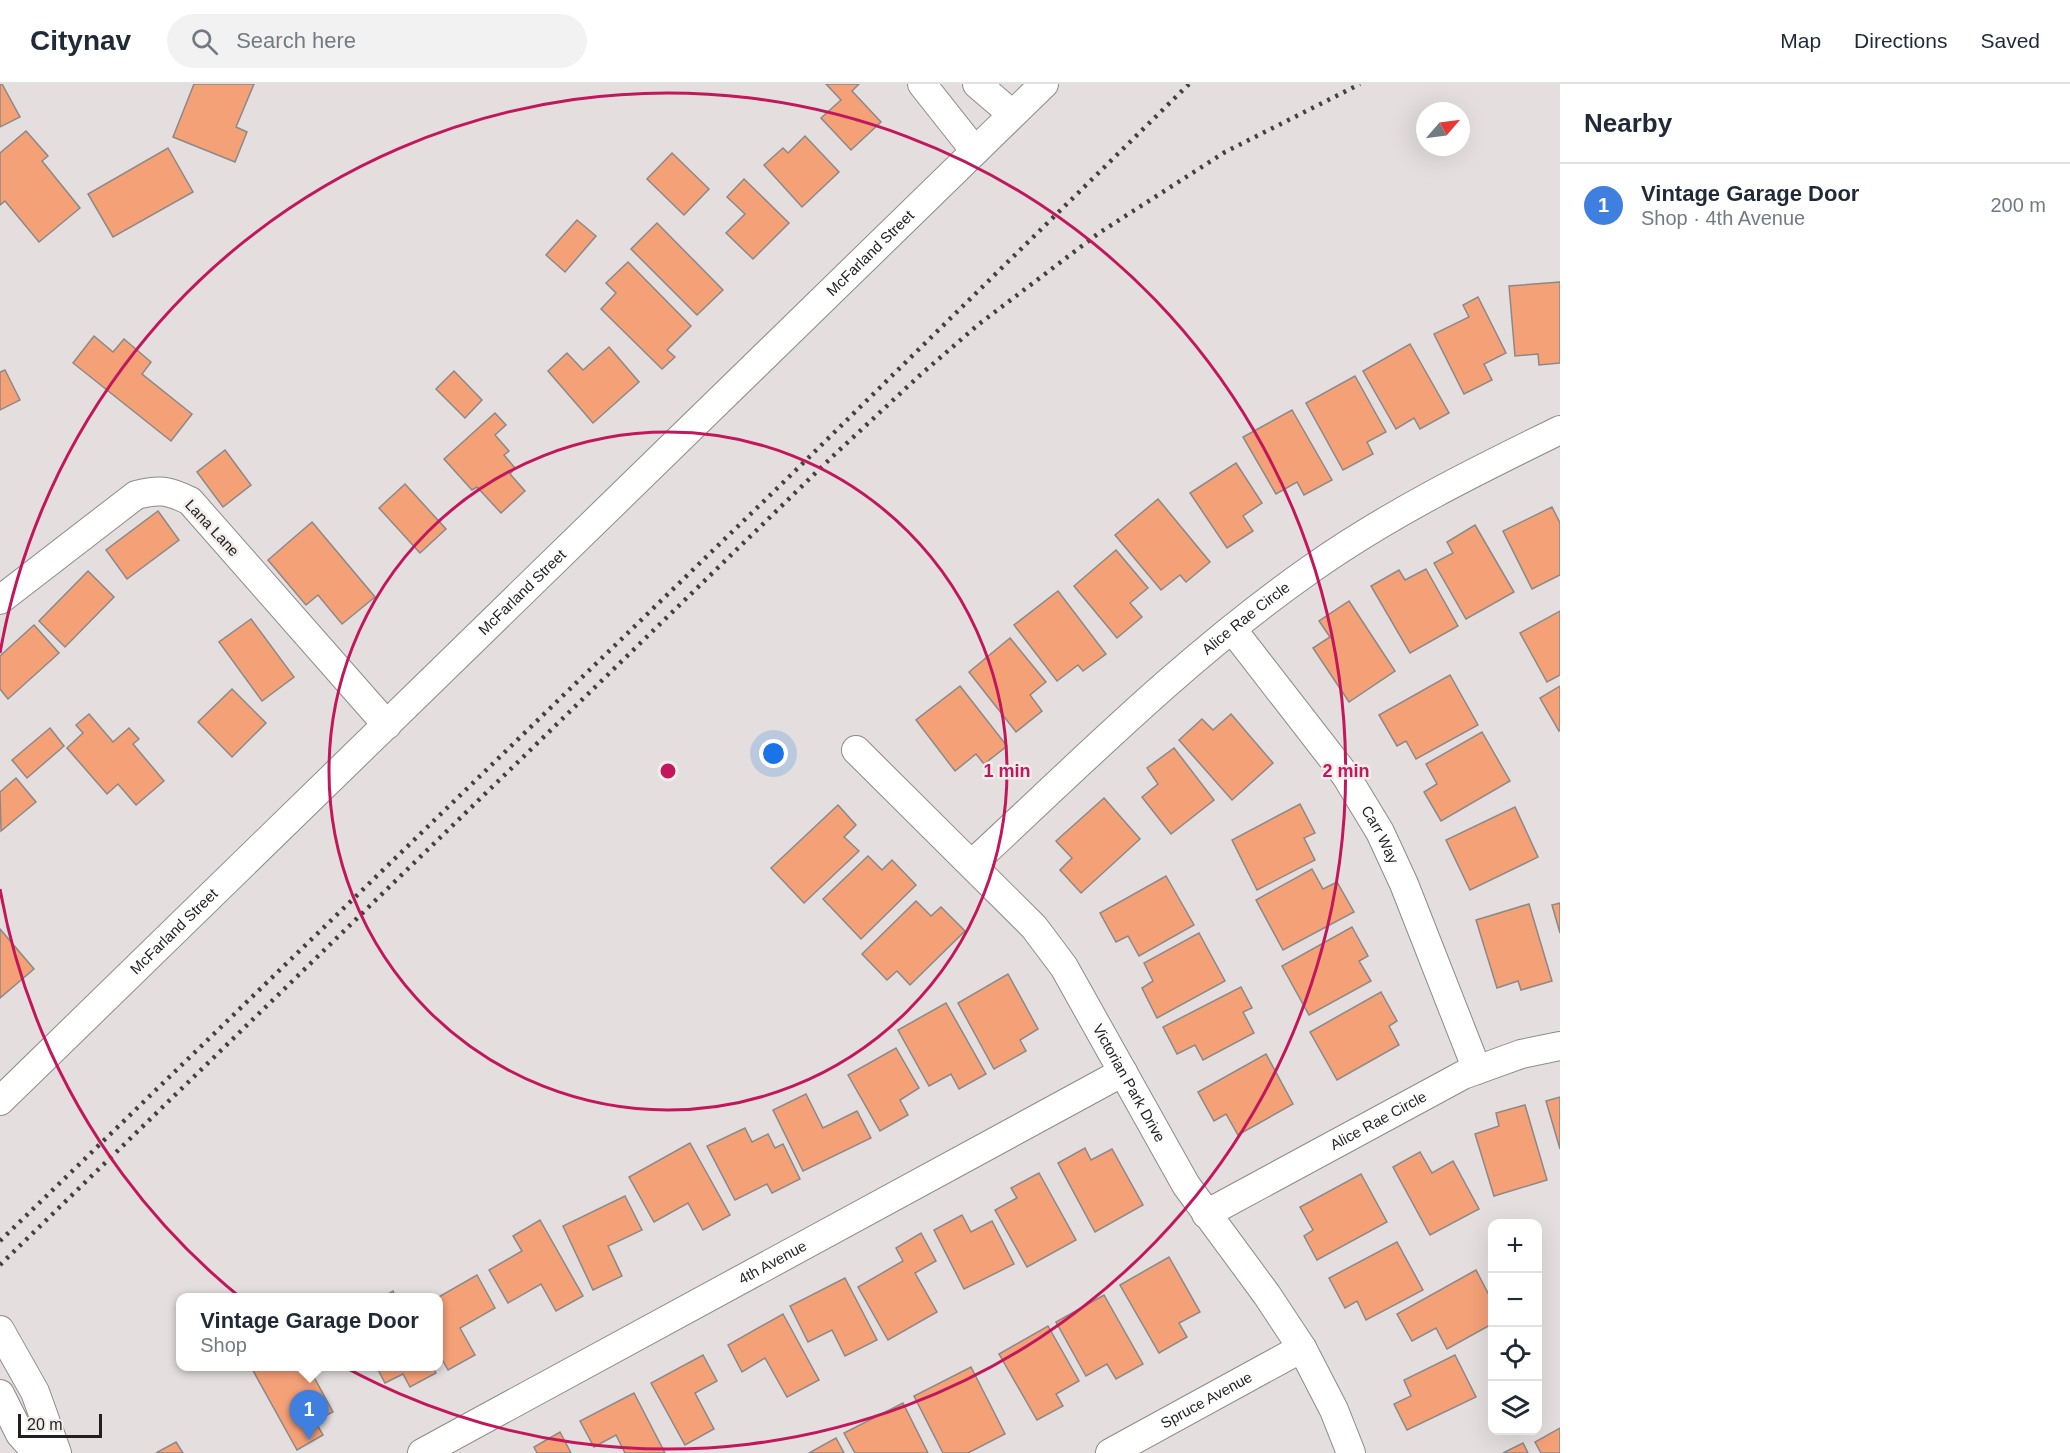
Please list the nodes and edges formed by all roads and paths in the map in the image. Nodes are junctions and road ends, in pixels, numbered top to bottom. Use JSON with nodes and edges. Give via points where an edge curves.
{"nodes":[{"id":1,"x":922,"y":84,"type":"edge"},
{"id":2,"x":977,"y":84,"type":"edge"},
{"id":3,"x":1044,"y":84,"type":"edge"},
{"id":4,"x":1012,"y":114,"type":"junction"},
{"id":5,"x":975,"y":151,"type":"junction"},
{"id":6,"x":1560,"y":430,"type":"edge"},
{"id":7,"x":0,"y":600,"type":"edge"},
{"id":8,"x":1232,"y":629,"type":"junction"},
{"id":9,"x":387,"y":725,"type":"junction"},
{"id":10,"x":856,"y":750,"type":"dead end"},
{"id":11,"x":972,"y":864,"type":"junction"},
{"id":12,"x":1560,"y":1046,"type":"edge"},
{"id":13,"x":1477,"y":1070,"type":"junction"},
{"id":14,"x":1122,"y":1072,"type":"junction"},
{"id":15,"x":0,"y":1101,"type":"edge"},
{"id":16,"x":1206,"y":1214,"type":"junction"},
{"id":17,"x":0,"y":1330,"type":"edge"},
{"id":18,"x":1302,"y":1348,"type":"junction"},
{"id":19,"x":0,"y":1394,"type":"edge"},
{"id":20,"x":37,"y":1453,"type":"edge"},
{"id":21,"x":57,"y":1453,"type":"edge"},
{"id":22,"x":422,"y":1453,"type":"edge"},
{"id":23,"x":1110,"y":1453,"type":"edge"},
{"id":24,"x":1351,"y":1453,"type":"edge"}],
"edges":[{"from":1,"to":5,"type":"street"},
{"from":2,"to":4,"type":"street"},
{"from":3,"to":4,"type":"street","name":"McFarland Street"},
{"from":4,"to":5,"type":"street","name":"McFarland Street"},
{"from":5,"to":9,"type":"street","name":"McFarland Street"},
{"from":6,"to":8,"type":"street","name":"Alice Rae Circle","via":[[1439,490],[1374,528],[1310,569]]},
{"from":7,"to":9,"type":"street","name":"Lana Lane","via":[[136,495],[153,490],[172,491],[190,501]]},
{"from":8,"to":11,"type":"street","name":"Alice Rae Circle"},
{"from":8,"to":13,"type":"street","name":"Carr Way","via":[[1346,776],[1380,832]]},
{"from":9,"to":15,"type":"street","name":"McFarland Street"},
{"from":10,"to":11,"type":"street","name":"Victorian Park Drive"},
{"from":11,"to":14,"type":"street","name":"Victorian Park Drive","via":[[1034,927],[1058,959]]},
{"from":12,"to":13,"type":"street","name":"Alice Rae Circle","via":[[1521,1054]]},
{"from":13,"to":16,"type":"street","name":"Alice Rae Circle"},
{"from":14,"to":16,"type":"street","name":"Victorian Park Drive"},
{"from":14,"to":22,"type":"street","name":"4th Avenue"},
{"from":16,"to":18,"type":"street","name":"Victorian Park Drive"},
{"from":17,"to":21,"type":"street","via":[[34,1392]]},
{"from":18,"to":23,"type":"street","name":"Spruce Avenue"},
{"from":18,"to":24,"type":"street","name":"Victorian Park Drive"},
{"from":19,"to":20,"type":"street","via":[[20,1434]]}]}
